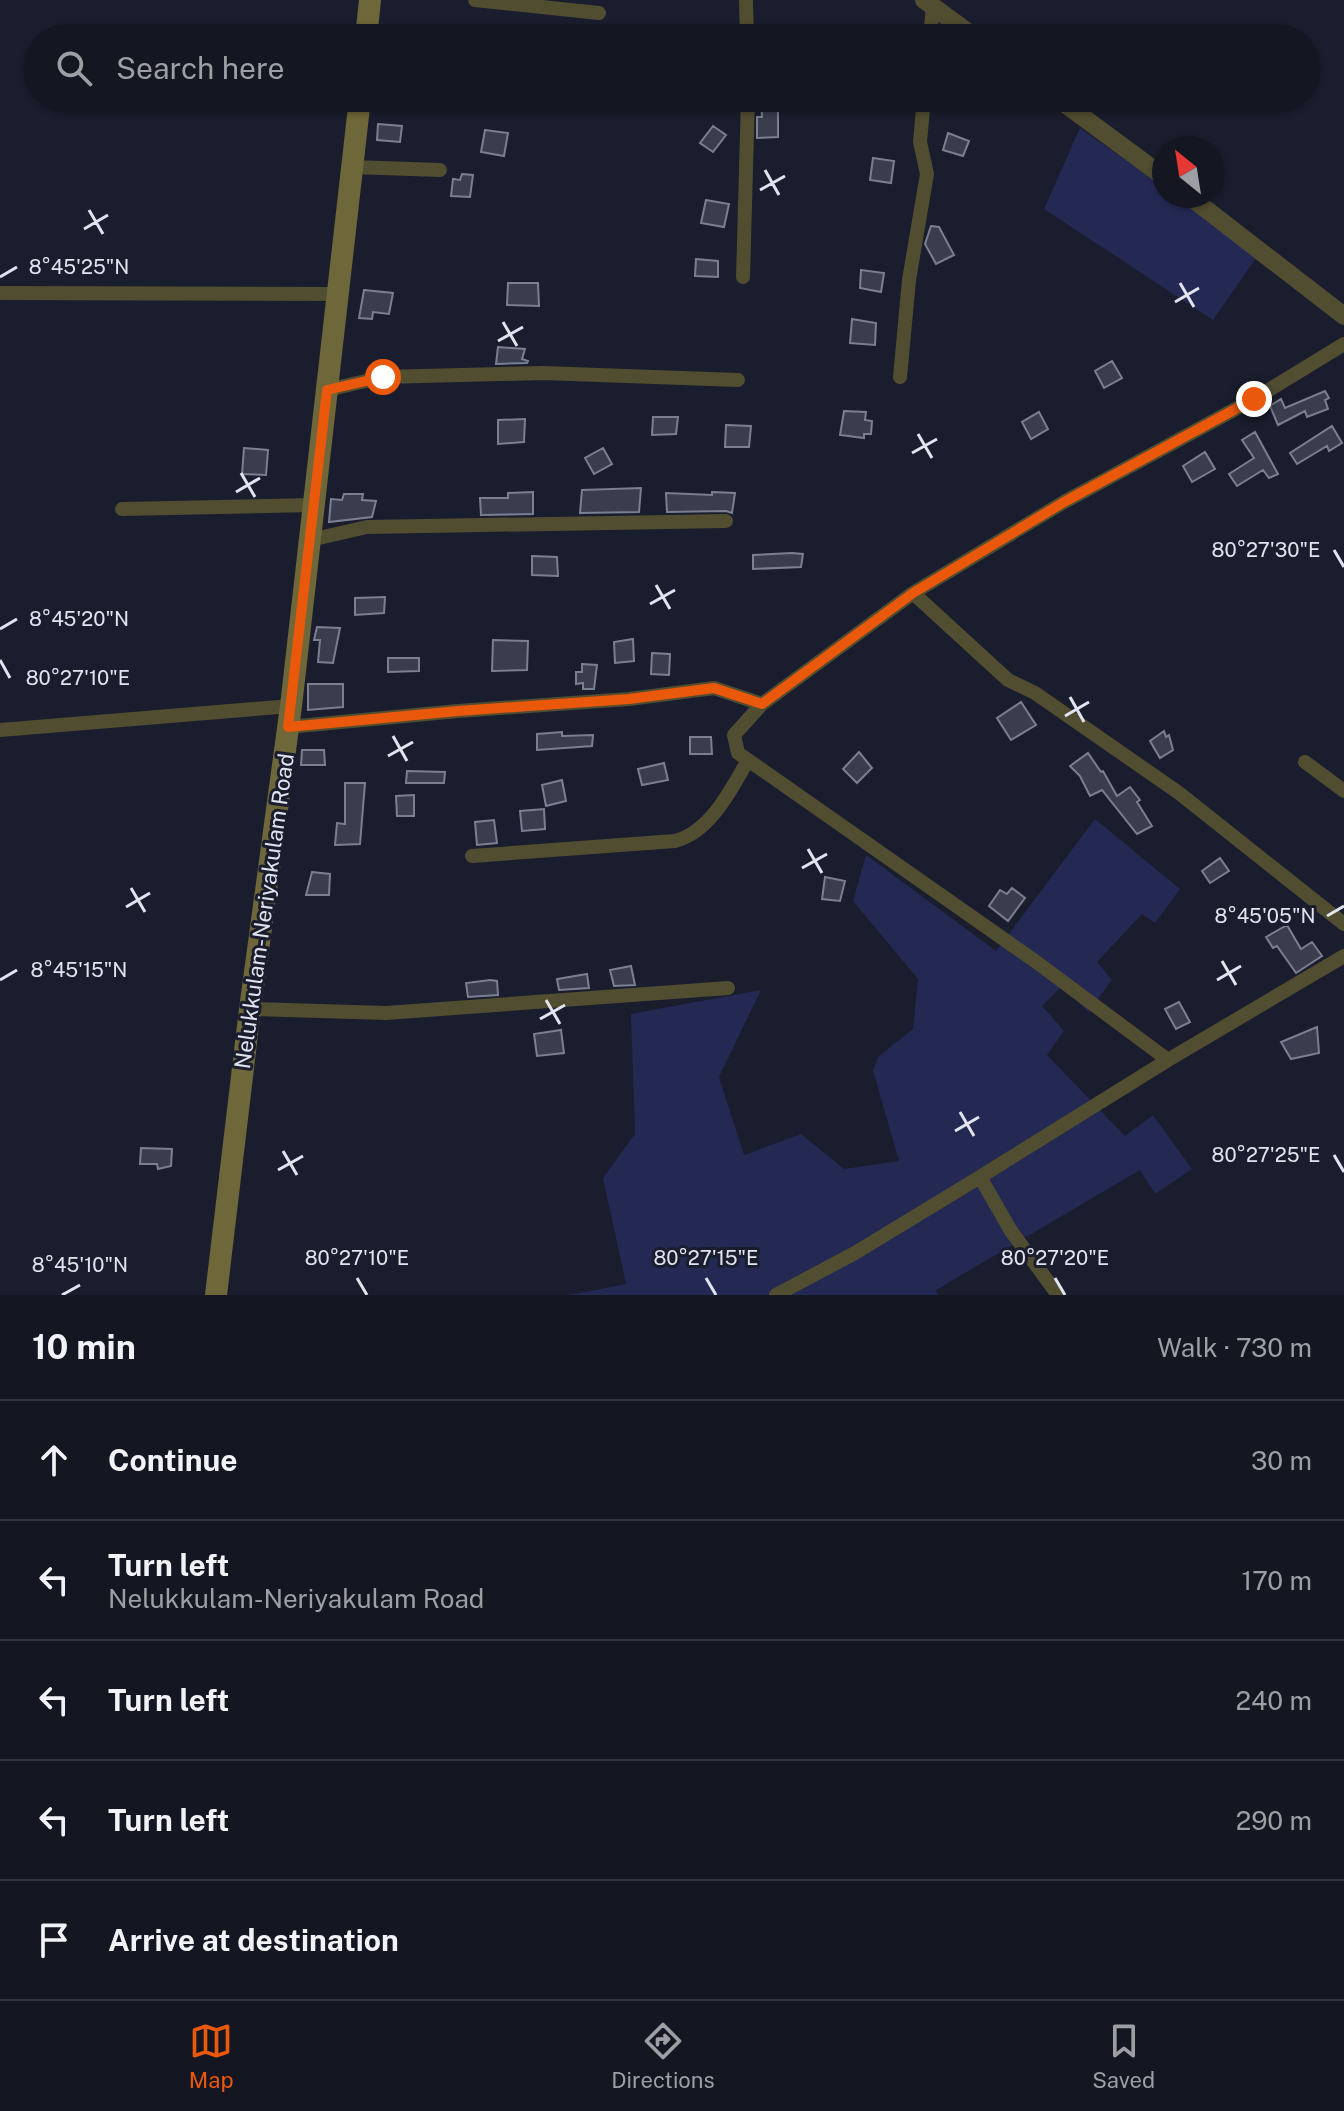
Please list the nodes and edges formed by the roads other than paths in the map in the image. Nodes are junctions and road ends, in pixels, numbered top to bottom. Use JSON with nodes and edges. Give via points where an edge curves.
{"nodes":[{"id":1,"x":371,"y":0,"type":"edge"},
{"id":2,"x":475,"y":0,"type":"edge"},
{"id":3,"x":746,"y":0,"type":"edge"},
{"id":4,"x":928,"y":3,"type":"edge"},
{"id":5,"x":599,"y":13,"type":"dead end"},
{"id":6,"x":368,"y":24,"type":"edge"},
{"id":7,"x":747,"y":24,"type":"edge"},
{"id":8,"x":929,"y":24,"type":"edge"},
{"id":9,"x":957,"y":24,"type":"edge"},
{"id":10,"x":358,"y":112,"type":"edge"},
{"id":11,"x":748,"y":112,"type":"edge"},
{"id":12,"x":923,"y":112,"type":"edge"},
{"id":13,"x":1076,"y":112,"type":"edge"},
{"id":14,"x":352,"y":167,"type":"junction"},
{"id":15,"x":1152,"y":168,"type":"edge"},
{"id":16,"x":440,"y":170,"type":"dead end"},
{"id":17,"x":1204,"y":208,"type":"edge"},
{"id":18,"x":743,"y":277,"type":"dead end"},
{"id":19,"x":0,"y":293,"type":"edge"},
{"id":20,"x":339,"y":294,"type":"junction"},
{"id":21,"x":1344,"y":316,"type":"edge"},
{"id":22,"x":1344,"y":344,"type":"edge"},
{"id":23,"x":900,"y":377,"type":"dead end"},
{"id":24,"x":738,"y":380,"type":"dead end"},
{"id":25,"x":327,"y":390,"type":"junction"},
{"id":26,"x":314,"y":505,"type":"junction"},
{"id":27,"x":122,"y":509,"type":"dead end"},
{"id":28,"x":726,"y":521,"type":"dead end"},
{"id":29,"x":310,"y":540,"type":"junction"},
{"id":30,"x":913,"y":593,"type":"junction"},
{"id":31,"x":762,"y":704,"type":"junction"},
{"id":32,"x":290,"y":716,"type":"junction"},
{"id":33,"x":0,"y":730,"type":"edge"},
{"id":34,"x":748,"y":760,"type":"junction"},
{"id":35,"x":1305,"y":762,"type":"dead end"},
{"id":36,"x":1344,"y":791,"type":"edge"},
{"id":37,"x":472,"y":856,"type":"dead end"},
{"id":38,"x":1344,"y":924,"type":"edge"},
{"id":39,"x":1344,"y":956,"type":"edge"},
{"id":40,"x":728,"y":988,"type":"dead end"},
{"id":41,"x":250,"y":1009,"type":"junction"},
{"id":42,"x":1168,"y":1060,"type":"junction"},
{"id":43,"x":980,"y":1177,"type":"junction"},
{"id":44,"x":216,"y":1295,"type":"edge"},
{"id":45,"x":776,"y":1295,"type":"edge"},
{"id":46,"x":1058,"y":1295,"type":"edge"}],
"edges":[{"from":1,"to":6,"type":"main road"},
{"from":2,"to":5,"type":"street"},
{"from":3,"to":7,"type":"street"},
{"from":4,"to":8,"type":"street"},
{"from":4,"to":9,"type":"street"},
{"from":10,"to":14,"type":"main road","name":"Nelukkulam-Neriyakulam Road"},
{"from":11,"to":18,"type":"street"},
{"from":12,"to":23,"type":"street","via":[[920,142],[927,174]]},
{"from":13,"to":15,"type":"street"},
{"from":14,"to":16,"type":"street"},
{"from":14,"to":20,"type":"main road","name":"Nelukkulam-Neriyakulam Road"},
{"from":17,"to":21,"type":"street"},
{"from":19,"to":20,"type":"street"},
{"from":20,"to":25,"type":"main road","name":"Nelukkulam-Neriyakulam Road"},
{"from":22,"to":30,"type":"street"},
{"from":24,"to":25,"type":"street","via":[[543,373],[383,377]]},
{"from":25,"to":26,"type":"main road","name":"Nelukkulam-Neriyakulam Road"},
{"from":26,"to":27,"type":"street"},
{"from":26,"to":29,"type":"main road","name":"Nelukkulam-Neriyakulam Road"},
{"from":28,"to":29,"type":"street","via":[[367,527]]},
{"from":29,"to":32,"type":"main road","name":"Nelukkulam-Neriyakulam Road"},
{"from":30,"to":31,"type":"street"},
{"from":30,"to":38,"type":"street","via":[[1008,680],[1035,693],[1179,793]]},
{"from":31,"to":32,"type":"street","via":[[714,688],[458,711]]},
{"from":31,"to":34,"type":"street","via":[[734,735],[736,749]]},
{"from":32,"to":33,"type":"street"},
{"from":32,"to":41,"type":"main road","name":"Nelukkulam-Neriyakulam Road"},
{"from":34,"to":37,"type":"street","via":[[730,791],[690,837]]},
{"from":34,"to":42,"type":"street"},
{"from":35,"to":36,"type":"street"},
{"from":39,"to":42,"type":"street"},
{"from":40,"to":41,"type":"street","via":[[386,1013]]},
{"from":41,"to":44,"type":"main road","name":"Nelukkulam-Neriyakulam Road"},
{"from":42,"to":43,"type":"street"},
{"from":43,"to":45,"type":"street"},
{"from":43,"to":46,"type":"street"}]}
